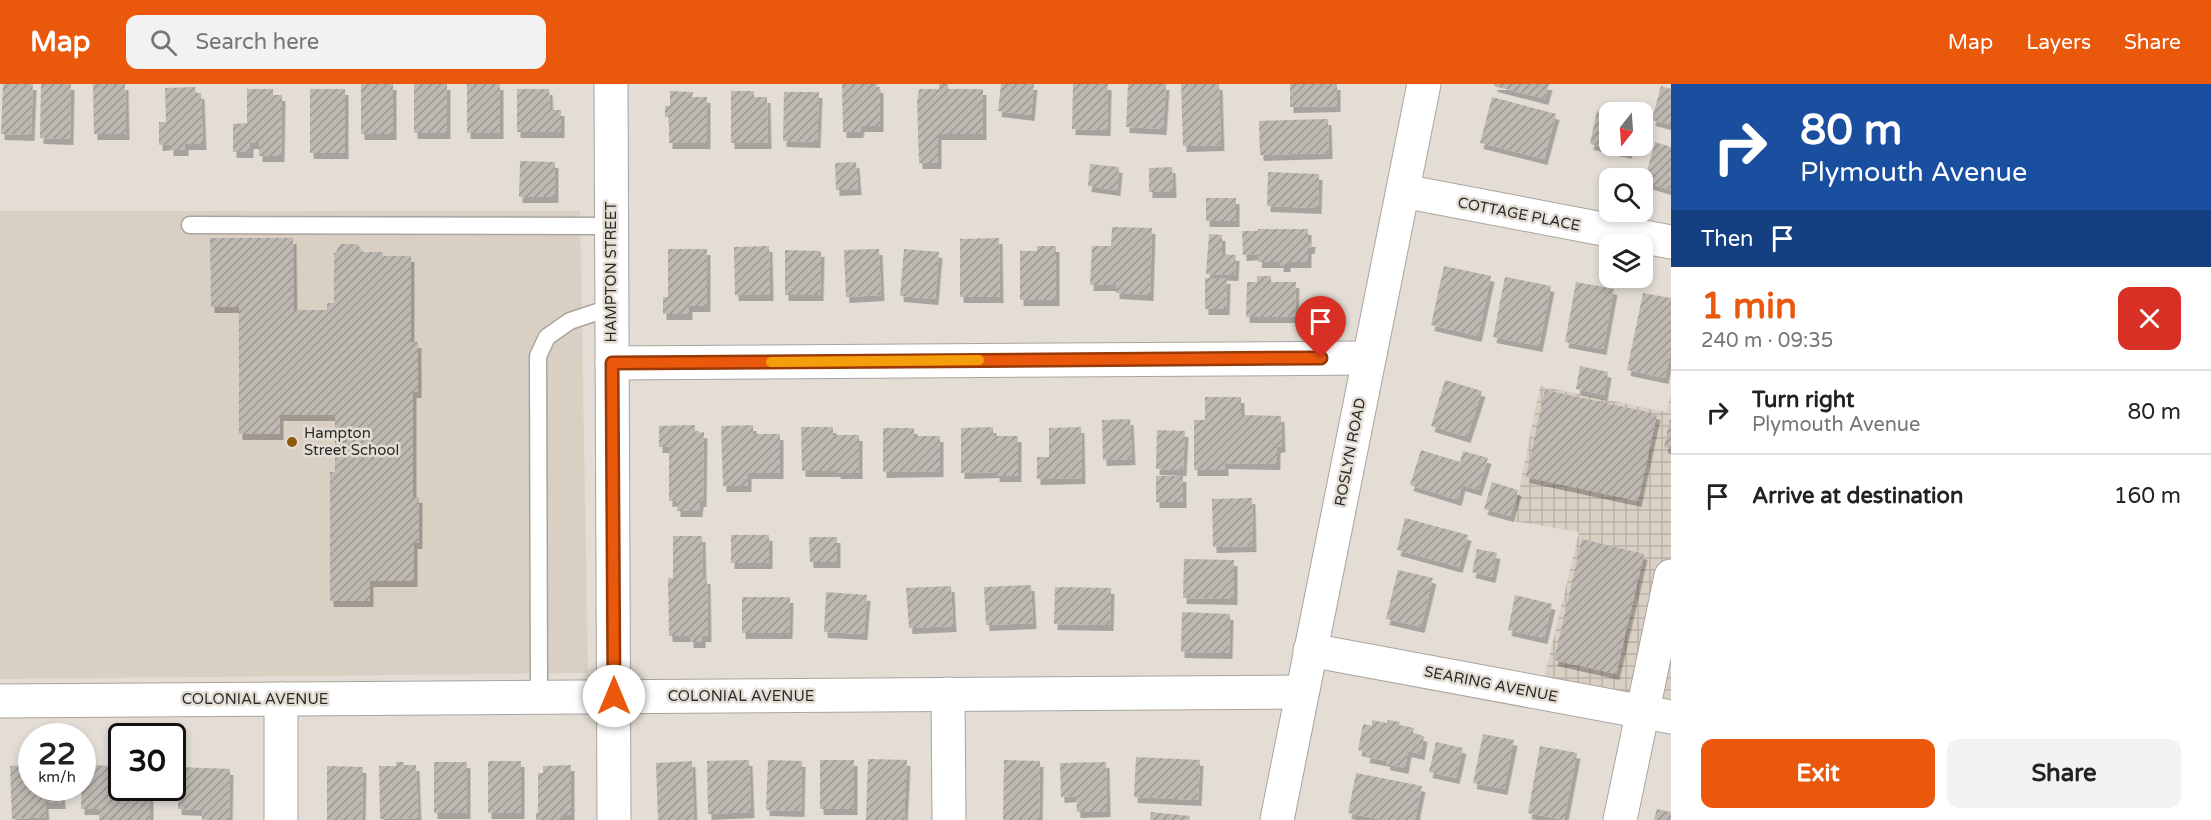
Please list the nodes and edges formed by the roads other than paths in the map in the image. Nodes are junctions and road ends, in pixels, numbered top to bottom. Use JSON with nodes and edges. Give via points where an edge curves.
{"nodes":[{"id":1,"x":610,"y":84,"type":"edge"},
{"id":2,"x":1424,"y":84,"type":"edge"},
{"id":3,"x":1403,"y":191,"type":"junction"},
{"id":4,"x":190,"y":225,"type":"dead end"},
{"id":5,"x":611,"y":226,"type":"junction"},
{"id":6,"x":1671,"y":242,"type":"edge"},
{"id":7,"x":612,"y":307,"type":"junction"},
{"id":8,"x":1369,"y":358,"type":"junction"},
{"id":9,"x":612,"y":363,"type":"junction"},
{"id":10,"x":1671,"y":576,"type":"edge"},
{"id":11,"x":1310,"y":650,"type":"junction"},
{"id":12,"x":1302,"y":692,"type":"junction"},
{"id":13,"x":948,"y":694,"type":"junction"},
{"id":14,"x":614,"y":696,"type":"junction"},
{"id":15,"x":539,"y":697,"type":"junction"},
{"id":16,"x":281,"y":699,"type":"junction"},
{"id":17,"x":0,"y":701,"type":"edge"},
{"id":18,"x":1657,"y":715,"type":"edge"},
{"id":19,"x":281,"y":820,"type":"edge"},
{"id":20,"x":614,"y":820,"type":"edge"},
{"id":21,"x":949,"y":820,"type":"edge"},
{"id":22,"x":1276,"y":820,"type":"edge"},
{"id":23,"x":1620,"y":820,"type":"edge"}],
"edges":[{"from":1,"to":5,"type":"street","name":"HAMPTON STREET"},
{"from":2,"to":3,"type":"street","name":"ROSLYN ROAD"},
{"from":3,"to":6,"type":"street","name":"COTTAGE PLACE"},
{"from":3,"to":8,"type":"street","name":"ROSLYN ROAD"},
{"from":4,"to":5,"type":"lane"},
{"from":5,"to":7,"type":"street","name":"HAMPTON STREET"},
{"from":7,"to":9,"type":"street","name":"HAMPTON STREET"},
{"from":7,"to":15,"type":"lane","via":[[570,321],[547,337],[538,356]]},
{"from":8,"to":9,"type":"street"},
{"from":8,"to":11,"type":"street","name":"ROSLYN ROAD"},
{"from":9,"to":14,"type":"street","name":"HAMPTON STREET"},
{"from":10,"to":18,"type":"street"},
{"from":11,"to":12,"type":"street","name":"ROSLYN ROAD"},
{"from":11,"to":18,"type":"street","name":"SEARING AVENUE"},
{"from":12,"to":13,"type":"street","name":"COLONIAL AVENUE"},
{"from":12,"to":22,"type":"street","name":"ROSLYN ROAD"},
{"from":13,"to":14,"type":"street","name":"COLONIAL AVENUE"},
{"from":13,"to":21,"type":"street"},
{"from":14,"to":15,"type":"street","name":"COLONIAL AVENUE"},
{"from":14,"to":20,"type":"street","name":"HAMPTON STREET"},
{"from":15,"to":16,"type":"street","name":"COLONIAL AVENUE"},
{"from":16,"to":17,"type":"street","name":"COLONIAL AVENUE"},
{"from":16,"to":19,"type":"street"},
{"from":18,"to":23,"type":"street"}]}
